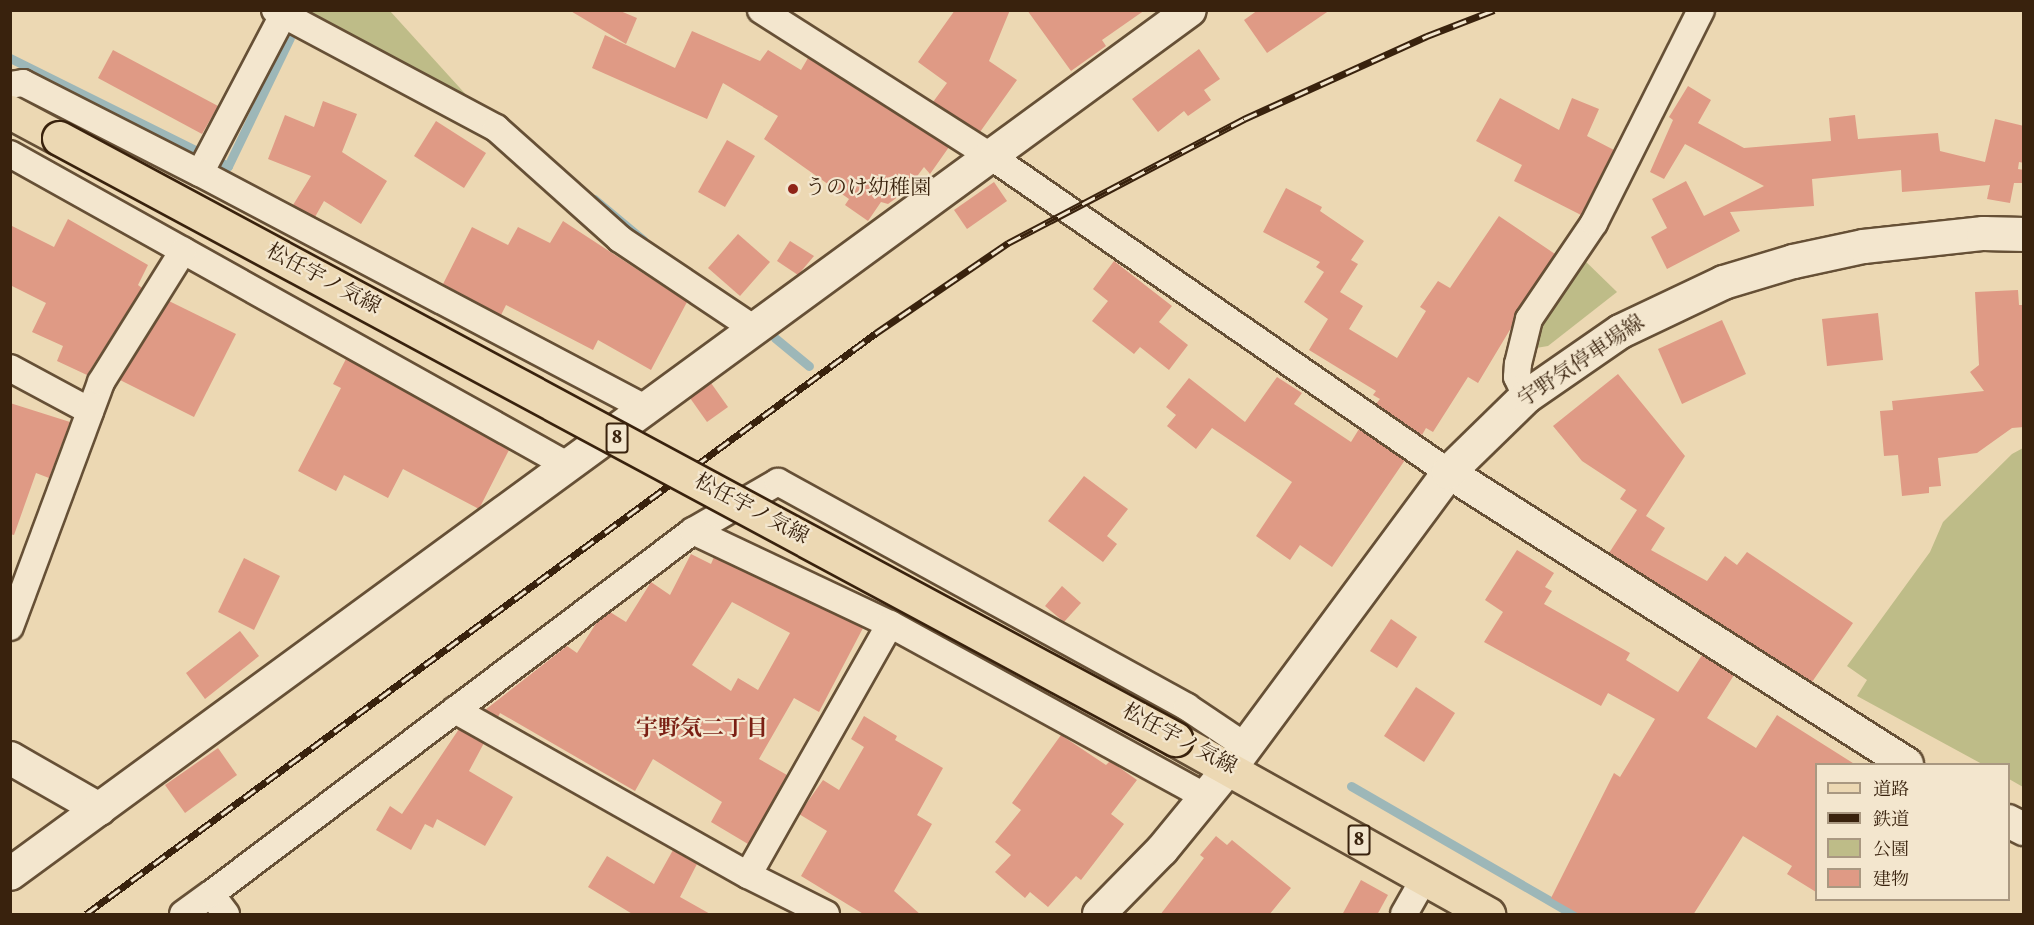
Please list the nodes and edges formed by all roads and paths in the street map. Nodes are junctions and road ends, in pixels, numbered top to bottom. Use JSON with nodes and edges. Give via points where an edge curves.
{"nodes":[{"id":1,"x":1190,"y":10,"type":"edge"},
{"id":2,"x":1701,"y":10,"type":"edge"},
{"id":3,"x":279,"y":13,"type":"edge"},
{"id":4,"x":775,"y":14,"type":"edge"},
{"id":5,"x":10,"y":85,"type":"edge"},
{"id":6,"x":10,"y":112,"type":"edge"},
{"id":7,"x":10,"y":154,"type":"edge"},
{"id":8,"x":992,"y":157,"type":"junction"},
{"id":9,"x":200,"y":173,"type":"junction"},
{"id":10,"x":2024,"y":234,"type":"edge"},
{"id":11,"x":183,"y":251,"type":"junction"},
{"id":12,"x":753,"y":328,"type":"junction"},
{"id":13,"x":10,"y":368,"type":"edge"},
{"id":14,"x":1526,"y":396,"type":"junction"},
{"id":15,"x":645,"y":408,"type":"junction"},
{"id":16,"x":90,"y":411,"type":"junction"},
{"id":17,"x":567,"y":465,"type":"junction"},
{"id":18,"x":1448,"y":472,"type":"junction"},
{"id":19,"x":693,"y":531,"type":"junction"},
{"id":20,"x":890,"y":624,"type":"junction"},
{"id":21,"x":10,"y":627,"type":"edge"},
{"id":22,"x":455,"y":710,"type":"junction"},
{"id":23,"x":1238,"y":757,"type":"junction"},
{"id":24,"x":10,"y":758,"type":"edge"},
{"id":25,"x":1904,"y":763,"type":"edge"},
{"id":26,"x":1208,"y":798,"type":"junction"},
{"id":27,"x":99,"y":809,"type":"junction"},
{"id":28,"x":2010,"y":822,"type":"edge"},
{"id":29,"x":2024,"y":829,"type":"edge"},
{"id":30,"x":10,"y":874,"type":"edge"},
{"id":31,"x":748,"y":875,"type":"junction"},
{"id":32,"x":1425,"y":878,"type":"junction"},
{"id":33,"x":211,"y":894,"type":"junction"},
{"id":34,"x":183,"y":915,"type":"edge"},
{"id":35,"x":226,"y":915,"type":"edge"},
{"id":36,"x":826,"y":915,"type":"edge"},
{"id":37,"x":1099,"y":915,"type":"edge"},
{"id":38,"x":1404,"y":915,"type":"edge"},
{"id":39,"x":1488,"y":915,"type":"edge"}],
"edges":[{"from":1,"to":8,"type":"street"},
{"from":2,"to":14,"type":"street","via":[[1594,223],[1529,319],[1517,378]]},
{"from":3,"to":9,"type":"street"},
{"from":3,"to":12,"type":"street","via":[[496,128],[620,239]]},
{"from":4,"to":8,"type":"street"},
{"from":5,"to":9,"type":"street","via":[[23,83]]},
{"from":6,"to":23,"type":"main road","name":"松任宇ノ気線","number":"8","bridge":true,"via":[[1175,739]]},
{"from":7,"to":11,"type":"street"},
{"from":8,"to":12,"type":"street"},
{"from":8,"to":18,"type":"street"},
{"from":9,"to":15,"type":"street"},
{"from":10,"to":14,"type":"main road","name":"宇野気停車場線","via":[[1983,233],[1863,246],[1723,282],[1620,331]]},
{"from":11,"to":16,"type":"street","via":[[101,382]]},
{"from":11,"to":17,"type":"street"},
{"from":12,"to":15,"type":"street"},
{"from":13,"to":16,"type":"street"},
{"from":14,"to":18,"type":"main road","name":"宇野気停車場線"},
{"from":15,"to":17,"type":"street"},
{"from":16,"to":21,"type":"street"},
{"from":17,"to":27,"type":"street"},
{"from":18,"to":23,"type":"main road","name":"宇野気停車場線"},
{"from":18,"to":25,"type":"street"},
{"from":19,"to":20,"type":"street"},
{"from":19,"to":22,"type":"street"},
{"from":19,"to":23,"type":"street","via":[[778,482],[1186,707]]},
{"from":20,"to":26,"type":"street"},
{"from":20,"to":31,"type":"street"},
{"from":22,"to":31,"type":"street"},
{"from":22,"to":33,"type":"street"},
{"from":23,"to":26,"type":"street"},
{"from":23,"to":32,"type":"main road","name":"松任宇ノ気線","number":"8"},
{"from":24,"to":27,"type":"street"},
{"from":26,"to":37,"type":"street"},
{"from":27,"to":30,"type":"street"},
{"from":28,"to":29,"type":"street"},
{"from":31,"to":36,"type":"street"},
{"from":32,"to":38,"type":"street"},
{"from":32,"to":39,"type":"main road","name":"松任宇ノ気線","number":"8"},
{"from":33,"to":34,"type":"street"},
{"from":33,"to":35,"type":"street"}]}
